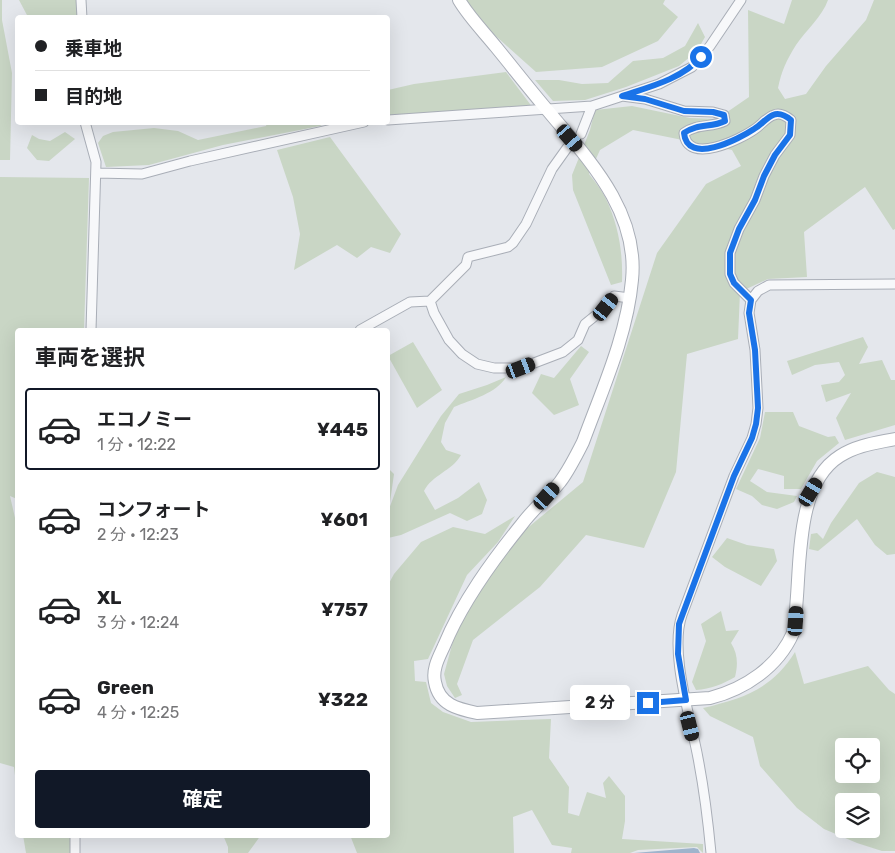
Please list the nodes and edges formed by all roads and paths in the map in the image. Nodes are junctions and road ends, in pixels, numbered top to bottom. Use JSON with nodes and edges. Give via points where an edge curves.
{"nodes":[{"id":1,"x":81,"y":0,"type":"edge"},
{"id":2,"x":459,"y":0,"type":"edge"},
{"id":3,"x":741,"y":0,"type":"edge"},
{"id":4,"x":82,"y":15,"type":"edge"},
{"id":5,"x":622,"y":96,"type":"junction"},
{"id":6,"x":592,"y":106,"type":"junction"},
{"id":7,"x":545,"y":107,"type":"junction"},
{"id":8,"x":390,"y":120,"type":"edge"},
{"id":9,"x":86,"y":125,"type":"edge"},
{"id":10,"x":351,"y":125,"type":"edge"},
{"id":11,"x":580,"y":134,"type":"dead end"},
{"id":12,"x":567,"y":148,"type":"dead end"},
{"id":13,"x":96,"y":174,"type":"junction"},
{"id":14,"x":895,"y":284,"type":"edge"},
{"id":15,"x":630,"y":298,"type":"junction"},
{"id":16,"x":430,"y":300,"type":"junction"},
{"id":17,"x":751,"y":300,"type":"junction"},
{"id":18,"x":91,"y":328,"type":"edge"},
{"id":19,"x":364,"y":328,"type":"edge"},
{"id":20,"x":895,"y":439,"type":"edge"},
{"id":21,"x":686,"y":700,"type":"junction"},
{"id":22,"x":75,"y":838,"type":"edge"},
{"id":23,"x":75,"y":853,"type":"edge"},
{"id":24,"x":712,"y":853,"type":"edge"}],
"edges":[{"from":1,"to":4,"type":"street"},
{"from":2,"to":7,"type":"street"},
{"from":3,"to":5,"type":"street","via":[[692,68],[659,84]]},
{"from":5,"to":6,"type":"street"},
{"from":5,"to":17,"type":"street","via":[[684,111],[724,115],[725,121],[719,124],[691,128],[684,133],[690,145],[704,150],[738,138],[774,114],[783,114],[791,120],[790,135],[764,176],[730,253],[730,274],[734,283]]},
{"from":6,"to":7,"type":"street"},
{"from":6,"to":11,"type":"street"},
{"from":7,"to":8,"type":"street"},
{"from":7,"to":15,"type":"street","via":[[594,166],[618,206],[631,245]]},
{"from":9,"to":13,"type":"street","via":[[95,156]]},
{"from":10,"to":13,"type":"street","via":[[142,174]]},
{"from":12,"to":16,"type":"street","via":[[552,169],[514,243],[468,258],[466,265]]},
{"from":13,"to":18,"type":"street"},
{"from":14,"to":17,"type":"street","via":[[770,285]]},
{"from":15,"to":16,"type":"street","via":[[614,296],[585,324],[578,340],[563,352],[521,368],[477,364],[462,354],[449,340]]},
{"from":15,"to":21,"type":"street","via":[[611,364],[575,460],[470,594],[436,664],[434,681],[441,697],[449,705],[477,713]]},
{"from":16,"to":19,"type":"street","via":[[410,302]]},
{"from":17,"to":21,"type":"street","via":[[749,313],[758,408],[756,424],[679,624],[678,654]]},
{"from":20,"to":21,"type":"street","via":[[864,445],[839,456],[823,472],[811,492],[805,512],[793,633],[788,646],[760,674],[727,694]]},
{"from":21,"to":24,"type":"street"},
{"from":22,"to":23,"type":"street"}]}
